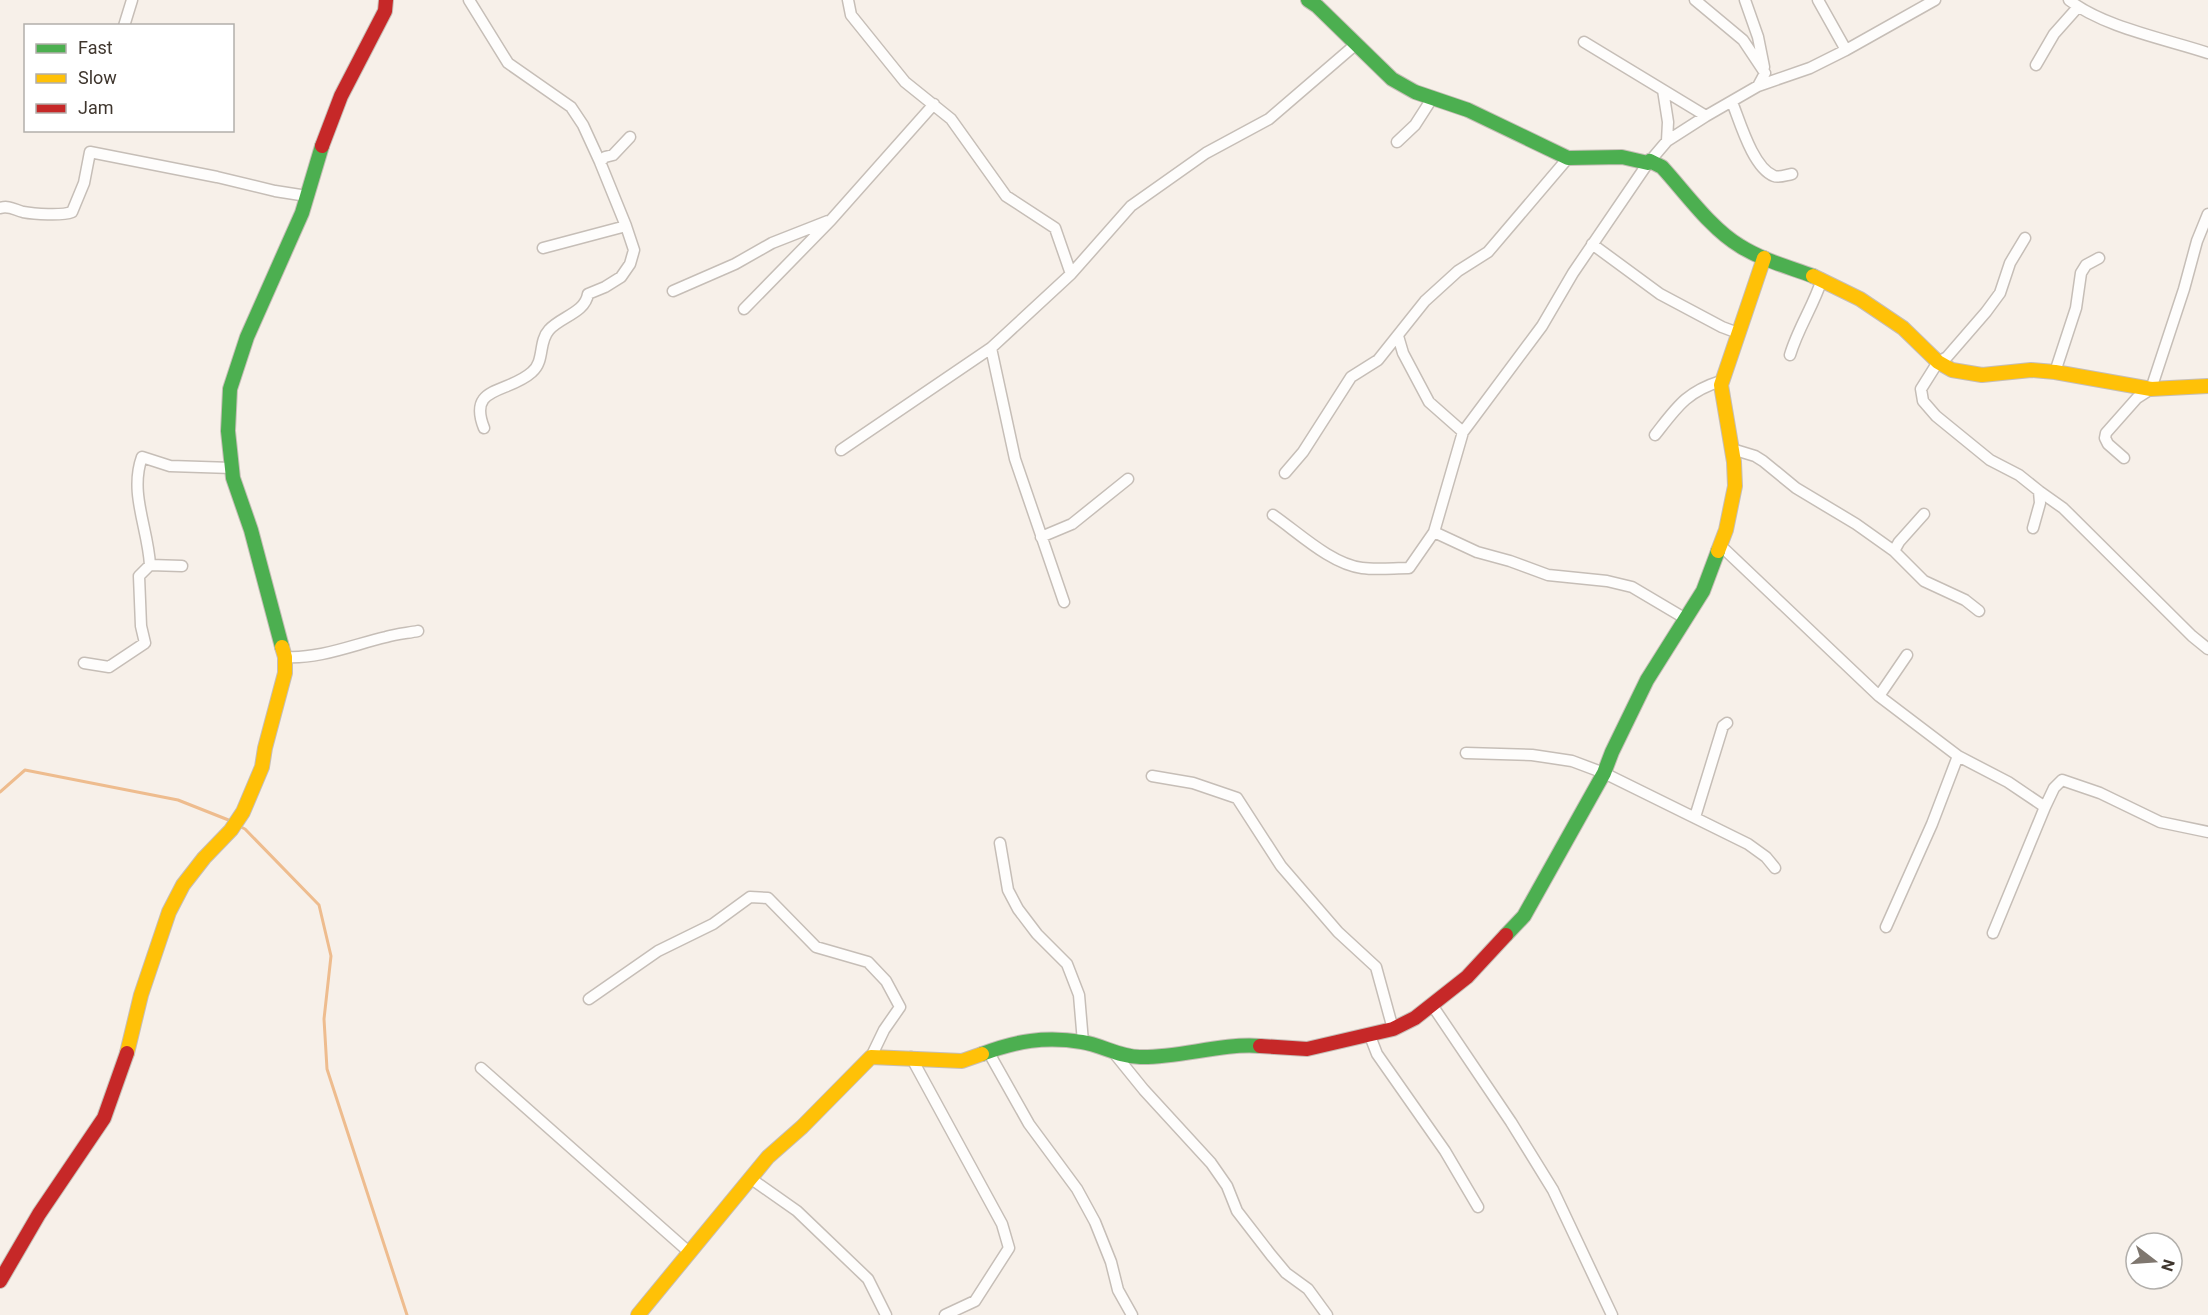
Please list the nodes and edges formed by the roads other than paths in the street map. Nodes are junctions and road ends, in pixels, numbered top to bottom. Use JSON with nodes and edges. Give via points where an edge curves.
{"nodes":[{"id":1,"x":132,"y":0,"type":"edge"},
{"id":2,"x":386,"y":0,"type":"edge"},
{"id":3,"x":469,"y":0,"type":"edge"},
{"id":4,"x":848,"y":0,"type":"edge"},
{"id":5,"x":1308,"y":0,"type":"edge"},
{"id":6,"x":1695,"y":0,"type":"edge"},
{"id":7,"x":1744,"y":0,"type":"edge"},
{"id":8,"x":1818,"y":0,"type":"edge"},
{"id":9,"x":1935,"y":0,"type":"edge"},
{"id":10,"x":2074,"y":4,"type":"edge"},
{"id":11,"x":125,"y":24,"type":"edge"},
{"id":12,"x":1584,"y":42,"type":"dead end"},
{"id":13,"x":1355,"y":45,"type":"junction"},
{"id":14,"x":1846,"y":50,"type":"junction"},
{"id":15,"x":2208,"y":52,"type":"edge"},
{"id":16,"x":2036,"y":65,"type":"dead end"},
{"id":17,"x":1765,"y":73,"type":"junction"},
{"id":18,"x":1758,"y":86,"type":"junction"},
{"id":19,"x":1663,"y":90,"type":"junction"},
{"id":20,"x":1433,"y":97,"type":"junction"},
{"id":21,"x":1732,"y":102,"type":"junction"},
{"id":22,"x":934,"y":104,"type":"junction"},
{"id":23,"x":1706,"y":116,"type":"junction"},
{"id":24,"x":630,"y":137,"type":"dead end"},
{"id":25,"x":1666,"y":141,"type":"junction"},
{"id":26,"x":1397,"y":142,"type":"dead end"},
{"id":27,"x":1568,"y":158,"type":"junction"},
{"id":28,"x":600,"y":162,"type":"junction"},
{"id":29,"x":1649,"y":162,"type":"junction"},
{"id":30,"x":1792,"y":174,"type":"dead end"},
{"id":31,"x":307,"y":196,"type":"junction"},
{"id":32,"x":0,"y":208,"type":"edge"},
{"id":33,"x":2208,"y":214,"type":"edge"},
{"id":34,"x":831,"y":220,"type":"junction"},
{"id":35,"x":626,"y":226,"type":"junction"},
{"id":36,"x":2025,"y":238,"type":"dead end"},
{"id":37,"x":1592,"y":244,"type":"junction"},
{"id":38,"x":543,"y":248,"type":"dead end"},
{"id":39,"x":1764,"y":258,"type":"junction"},
{"id":40,"x":2098,"y":258,"type":"dead end"},
{"id":41,"x":1071,"y":274,"type":"junction"},
{"id":42,"x":1822,"y":279,"type":"junction"},
{"id":43,"x":672,"y":291,"type":"dead end"},
{"id":44,"x":744,"y":309,"type":"dead end"},
{"id":45,"x":1738,"y":333,"type":"junction"},
{"id":46,"x":1398,"y":336,"type":"junction"},
{"id":47,"x":991,"y":348,"type":"junction"},
{"id":48,"x":1791,"y":355,"type":"dead end"},
{"id":49,"x":1938,"y":362,"type":"junction"},
{"id":50,"x":2055,"y":372,"type":"junction"},
{"id":51,"x":1721,"y":381,"type":"junction"},
{"id":52,"x":2208,"y":386,"type":"edge"},
{"id":53,"x":2151,"y":389,"type":"junction"},
{"id":54,"x":484,"y":428,"type":"dead end"},
{"id":55,"x":1464,"y":432,"type":"junction"},
{"id":56,"x":1655,"y":435,"type":"dead end"},
{"id":57,"x":1732,"y":449,"type":"junction"},
{"id":58,"x":841,"y":450,"type":"dead end"},
{"id":59,"x":2124,"y":458,"type":"dead end"},
{"id":60,"x":232,"y":468,"type":"junction"},
{"id":61,"x":1285,"y":472,"type":"dead end"},
{"id":62,"x":1128,"y":479,"type":"dead end"},
{"id":63,"x":2039,"y":491,"type":"junction"},
{"id":64,"x":1924,"y":514,"type":"dead end"},
{"id":65,"x":1273,"y":515,"type":"dead end"},
{"id":66,"x":2033,"y":528,"type":"dead end"},
{"id":67,"x":1434,"y":531,"type":"junction"},
{"id":68,"x":1041,"y":537,"type":"junction"},
{"id":69,"x":1721,"y":546,"type":"junction"},
{"id":70,"x":1894,"y":551,"type":"junction"},
{"id":71,"x":150,"y":566,"type":"junction"},
{"id":72,"x":182,"y":566,"type":"dead end"},
{"id":73,"x":1064,"y":602,"type":"dead end"},
{"id":74,"x":1979,"y":610,"type":"dead end"},
{"id":75,"x":1686,"y":619,"type":"junction"},
{"id":76,"x":418,"y":632,"type":"dead end"},
{"id":77,"x":2208,"y":649,"type":"edge"},
{"id":78,"x":1907,"y":655,"type":"dead end"},
{"id":79,"x":285,"y":657,"type":"junction"},
{"id":80,"x":84,"y":663,"type":"dead end"},
{"id":81,"x":1879,"y":696,"type":"junction"},
{"id":82,"x":1727,"y":723,"type":"dead end"},
{"id":83,"x":1466,"y":753,"type":"dead end"},
{"id":84,"x":1958,"y":756,"type":"junction"},
{"id":85,"x":1604,"y":773,"type":"junction"},
{"id":86,"x":1152,"y":776,"type":"dead end"},
{"id":87,"x":2045,"y":807,"type":"junction"},
{"id":88,"x":1695,"y":817,"type":"junction"},
{"id":89,"x":2208,"y":832,"type":"edge"},
{"id":90,"x":1000,"y":843,"type":"dead end"},
{"id":91,"x":1775,"y":868,"type":"dead end"},
{"id":92,"x":1886,"y":927,"type":"dead end"},
{"id":93,"x":1993,"y":933,"type":"dead end"},
{"id":94,"x":589,"y":999,"type":"dead end"},
{"id":95,"x":1432,"y":1005,"type":"junction"},
{"id":96,"x":1393,"y":1029,"type":"junction"},
{"id":97,"x":1370,"y":1036,"type":"junction"},
{"id":98,"x":1083,"y":1042,"type":"junction"},
{"id":99,"x":988,"y":1053,"type":"junction"},
{"id":100,"x":1114,"y":1053,"type":"junction"},
{"id":101,"x":871,"y":1057,"type":"junction"},
{"id":102,"x":911,"y":1058,"type":"junction"},
{"id":103,"x":481,"y":1068,"type":"dead end"},
{"id":104,"x":750,"y":1178,"type":"junction"},
{"id":105,"x":1478,"y":1207,"type":"dead end"},
{"id":106,"x":690,"y":1253,"type":"junction"},
{"id":107,"x":0,"y":1281,"type":"edge"},
{"id":108,"x":642,"y":1313,"type":"edge"},
{"id":109,"x":886,"y":1315,"type":"edge"},
{"id":110,"x":945,"y":1315,"type":"edge"},
{"id":111,"x":1132,"y":1315,"type":"edge"},
{"id":112,"x":1328,"y":1315,"type":"edge"},
{"id":113,"x":1612,"y":1315,"type":"edge"}],
"edges":[{"from":1,"to":11,"type":"street"},
{"from":2,"to":31,"type":"street","via":[[385,11],[341,96]]},
{"from":3,"to":28,"type":"street","via":[[508,63],[578,115]]},
{"from":4,"to":22,"type":"street","via":[[851,15],[905,82]]},
{"from":5,"to":13,"type":"street"},
{"from":6,"to":17,"type":"street","via":[[1743,40]]},
{"from":7,"to":17,"type":"street","via":[[1758,37]]},
{"from":8,"to":14,"type":"street"},
{"from":9,"to":14,"type":"street"},
{"from":10,"to":15,"type":"street","via":[[2109,22]]},
{"from":10,"to":16,"type":"street"},
{"from":12,"to":19,"type":"street"},
{"from":13,"to":20,"type":"street","via":[[1402,86]]},
{"from":13,"to":41,"type":"street","via":[[1269,119],[1206,153],[1131,206]]},
{"from":14,"to":18,"type":"street","via":[[1810,68]]},
{"from":17,"to":18,"type":"street"},
{"from":18,"to":21,"type":"street"},
{"from":19,"to":23,"type":"street"},
{"from":19,"to":25,"type":"street","via":[[1668,122]]},
{"from":20,"to":26,"type":"street"},
{"from":20,"to":27,"type":"street"},
{"from":21,"to":23,"type":"street"},
{"from":21,"to":30,"type":"street","via":[[1761,165],[1777,177]]},
{"from":22,"to":34,"type":"street"},
{"from":22,"to":41,"type":"street","via":[[951,119],[1006,196],[1055,228]]},
{"from":23,"to":25,"type":"street"},
{"from":24,"to":28,"type":"street","via":[[613,156]]},
{"from":25,"to":29,"type":"street"},
{"from":27,"to":29,"type":"street","via":[[1584,155]]},
{"from":27,"to":46,"type":"street","via":[[1488,252],[1425,301]]},
{"from":28,"to":35,"type":"street"},
{"from":29,"to":37,"type":"street"},
{"from":29,"to":39,"type":"street","via":[[1662,167],[1718,229],[1739,246]]},
{"from":31,"to":32,"type":"street","via":[[90,152],[84,183],[72,212]]},
{"from":31,"to":60,"type":"street","via":[[247,337],[230,389],[228,431]]},
{"from":33,"to":53,"type":"street"},
{"from":34,"to":43,"type":"street","via":[[772,243]]},
{"from":34,"to":44,"type":"street"},
{"from":35,"to":38,"type":"street"},
{"from":35,"to":54,"type":"street","via":[[634,250],[621,277],[588,294],[581,308],[548,331],[533,372],[485,396],[479,414]]},
{"from":36,"to":49,"type":"street","via":[[2010,263],[2000,293],[1947,357]]},
{"from":37,"to":45,"type":"street","via":[[1660,294]]},
{"from":37,"to":55,"type":"street","via":[[1542,326]]},
{"from":39,"to":42,"type":"street"},
{"from":39,"to":45,"type":"street"},
{"from":40,"to":50,"type":"street","via":[[2081,273],[2076,308]]},
{"from":41,"to":47,"type":"street"},
{"from":42,"to":48,"type":"street"},
{"from":42,"to":49,"type":"street","via":[[1896,323]]},
{"from":45,"to":51,"type":"street"},
{"from":46,"to":55,"type":"street","via":[[1402,353],[1429,402]]},
{"from":46,"to":61,"type":"street","via":[[1378,360],[1351,377],[1303,452]]},
{"from":47,"to":58,"type":"street"},
{"from":47,"to":68,"type":"street","via":[[1015,459]]},
{"from":49,"to":50,"type":"street","via":[[1952,370],[1983,375]]},
{"from":49,"to":63,"type":"street","via":[[1922,389],[1926,406],[1990,460]]},
{"from":50,"to":53,"type":"street"},
{"from":51,"to":56,"type":"street","via":[[1689,395]]},
{"from":51,"to":57,"type":"street"},
{"from":52,"to":53,"type":"street"},
{"from":53,"to":59,"type":"street","via":[[2137,398],[2106,434],[2108,444]]},
{"from":55,"to":67,"type":"street"},
{"from":57,"to":69,"type":"street","via":[[1735,486]]},
{"from":57,"to":70,"type":"street","via":[[1763,461],[1796,489]]},
{"from":60,"to":71,"type":"street","via":[[170,466],[142,457],[136,493]]},
{"from":60,"to":79,"type":"street"},
{"from":62,"to":68,"type":"street","via":[[1072,524]]},
{"from":63,"to":66,"type":"street"},
{"from":63,"to":77,"type":"street","via":[[2063,508]]},
{"from":64,"to":70,"type":"street"},
{"from":65,"to":67,"type":"street","via":[[1324,554],[1361,568],[1409,568]]},
{"from":67,"to":75,"type":"street","via":[[1477,552],[1548,575],[1632,587]]},
{"from":68,"to":73,"type":"street"},
{"from":69,"to":75,"type":"street","via":[[1703,591]]},
{"from":69,"to":81,"type":"street"},
{"from":70,"to":74,"type":"street","via":[[1924,581]]},
{"from":71,"to":72,"type":"street"},
{"from":71,"to":80,"type":"street","via":[[139,576],[145,643],[109,668]]},
{"from":75,"to":85,"type":"street","via":[[1647,680]]},
{"from":76,"to":79,"type":"street","via":[[388,636],[326,654]]},
{"from":78,"to":81,"type":"street"},
{"from":79,"to":107,"type":"street","via":[[285,673],[262,767],[236,823],[183,885],[169,912],[104,1118],[39,1214]]},
{"from":81,"to":84,"type":"street"},
{"from":82,"to":88,"type":"street"},
{"from":83,"to":85,"type":"street","via":[[1532,755],[1572,761]]},
{"from":84,"to":87,"type":"street"},
{"from":84,"to":92,"type":"street"},
{"from":85,"to":88,"type":"street"},
{"from":85,"to":95,"type":"street","via":[[1524,916],[1467,977]]},
{"from":86,"to":96,"type":"street","via":[[1193,783],[1237,798],[1281,866],[1338,932],[1376,967]]},
{"from":87,"to":89,"type":"street","via":[[2062,780],[2100,793],[2160,822]]},
{"from":87,"to":93,"type":"street"},
{"from":88,"to":91,"type":"street","via":[[1748,844]]},
{"from":90,"to":98,"type":"street","via":[[1008,890],[1018,909],[1067,964],[1079,995]]},
{"from":94,"to":101,"type":"street","via":[[658,951],[713,924],[750,897],[768,898],[816,947],[867,962],[886,981],[900,1007]]},
{"from":95,"to":96,"type":"street"},
{"from":95,"to":113,"type":"street","via":[[1553,1190]]},
{"from":96,"to":97,"type":"street"},
{"from":97,"to":100,"type":"street","via":[[1307,1048],[1253,1045],[1140,1057]]},
{"from":97,"to":105,"type":"street","via":[[1377,1054],[1445,1151]]},
{"from":98,"to":99,"type":"street","via":[[1029,1040]]},
{"from":98,"to":100,"type":"street"},
{"from":99,"to":102,"type":"street","via":[[962,1061]]},
{"from":99,"to":111,"type":"street","via":[[1029,1124],[1077,1189],[1095,1221],[1118,1290]]},
{"from":100,"to":112,"type":"street","via":[[1211,1162],[1237,1211],[1271,1255],[1308,1289]]},
{"from":101,"to":102,"type":"street"},
{"from":101,"to":104,"type":"street"},
{"from":102,"to":110,"type":"street","via":[[1002,1224],[1009,1248],[975,1301]]},
{"from":103,"to":106,"type":"street"},
{"from":104,"to":106,"type":"street"},
{"from":104,"to":109,"type":"street","via":[[797,1211],[867,1279]]},
{"from":106,"to":108,"type":"street"}]}
